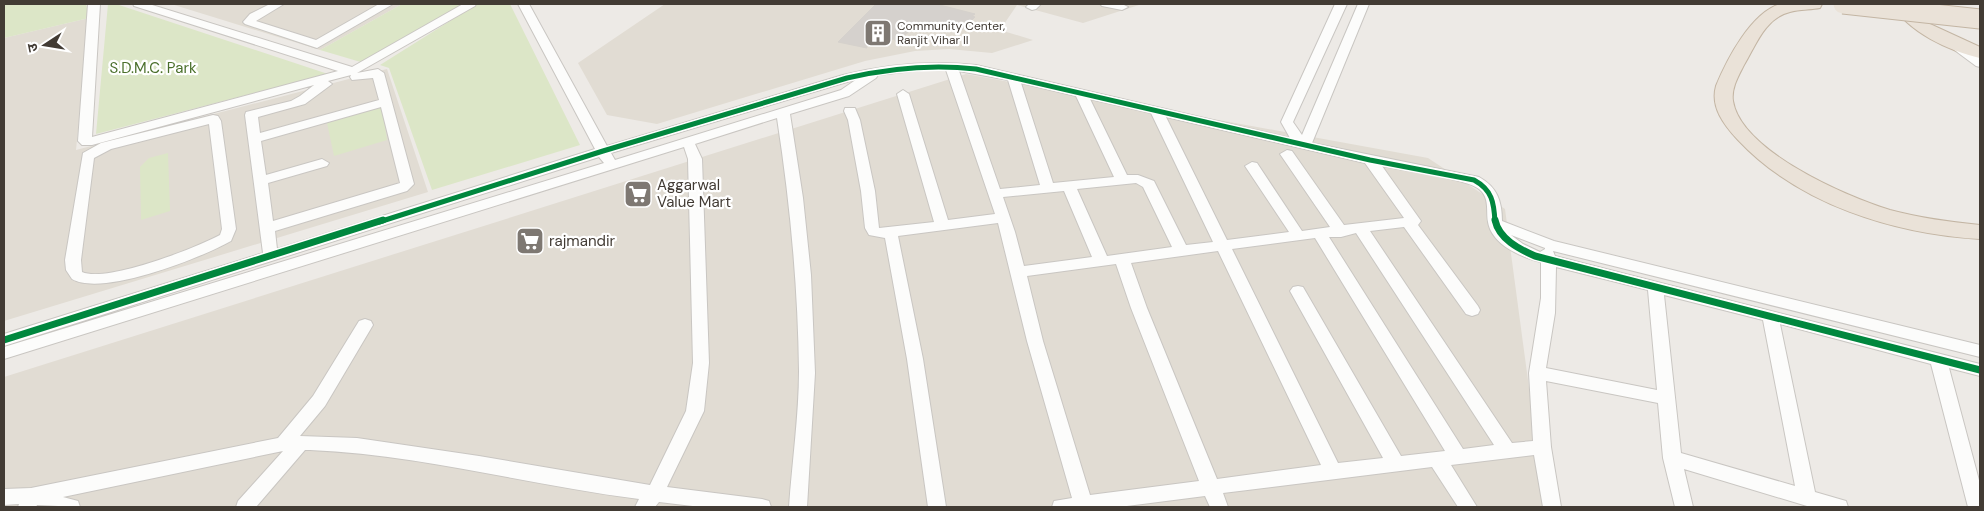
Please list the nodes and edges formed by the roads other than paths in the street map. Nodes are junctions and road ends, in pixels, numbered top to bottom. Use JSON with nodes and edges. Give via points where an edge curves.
{"nodes":[{"id":1,"x":94,"y":4,"type":"edge"},
{"id":2,"x":138,"y":4,"type":"edge"},
{"id":3,"x":278,"y":4,"type":"edge"},
{"id":4,"x":387,"y":4,"type":"edge"},
{"id":5,"x":471,"y":4,"type":"edge"},
{"id":6,"x":523,"y":4,"type":"edge"},
{"id":7,"x":1106,"y":4,"type":"edge"},
{"id":8,"x":1341,"y":4,"type":"edge"},
{"id":9,"x":1364,"y":4,"type":"edge"},
{"id":10,"x":1814,"y":4,"type":"edge"},
{"id":11,"x":1843,"y":4,"type":"edge"},
{"id":12,"x":1900,"y":4,"type":"edge"},
{"id":13,"x":1917,"y":4,"type":"edge"},
{"id":14,"x":1122,"y":7,"type":"dead end"},
{"id":15,"x":1980,"y":18,"type":"edge"},
{"id":16,"x":1945,"y":38,"type":"junction"},
{"id":17,"x":1980,"y":53,"type":"edge"},
{"id":18,"x":1980,"y":63,"type":"edge"},
{"id":19,"x":951,"y":66,"type":"junction"},
{"id":20,"x":352,"y":71,"type":"junction"},
{"id":21,"x":878,"y":71,"type":"junction"},
{"id":22,"x":1012,"y":78,"type":"junction"},
{"id":23,"x":1080,"y":92,"type":"junction"},
{"id":24,"x":903,"y":94,"type":"dead end"},
{"id":25,"x":386,"y":102,"type":"junction"},
{"id":26,"x":1156,"y":110,"type":"junction"},
{"id":27,"x":850,"y":111,"type":"dead end"},
{"id":28,"x":784,"y":112,"type":"junction"},
{"id":29,"x":252,"y":119,"type":"junction"},
{"id":30,"x":306,"y":124,"type":"junction"},
{"id":31,"x":254,"y":139,"type":"junction"},
{"id":32,"x":688,"y":142,"type":"junction"},
{"id":33,"x":1304,"y":145,"type":"junction"},
{"id":34,"x":603,"y":151,"type":"junction"},
{"id":35,"x":1287,"y":154,"type":"dead end"},
{"id":36,"x":1370,"y":160,"type":"junction"},
{"id":37,"x":322,"y":162,"type":"dead end"},
{"id":38,"x":612,"y":166,"type":"junction"},
{"id":39,"x":1252,"y":166,"type":"dead end"},
{"id":40,"x":1122,"y":180,"type":"junction"},
{"id":41,"x":261,"y":181,"type":"junction"},
{"id":42,"x":1068,"y":186,"type":"junction"},
{"id":43,"x":1048,"y":188,"type":"junction"},
{"id":44,"x":994,"y":194,"type":"junction"},
{"id":45,"x":1003,"y":218,"type":"junction"},
{"id":46,"x":1408,"y":222,"type":"junction"},
{"id":47,"x":1495,"y":224,"type":"junction"},
{"id":48,"x":942,"y":226,"type":"junction"},
{"id":49,"x":267,"y":228,"type":"junction"},
{"id":50,"x":1361,"y":229,"type":"junction"},
{"id":51,"x":1341,"y":232,"type":"junction"},
{"id":52,"x":1980,"y":232,"type":"edge"},
{"id":53,"x":887,"y":233,"type":"junction"},
{"id":54,"x":1320,"y":234,"type":"junction"},
{"id":55,"x":1299,"y":237,"type":"junction"},
{"id":56,"x":1546,"y":244,"type":"junction"},
{"id":57,"x":1222,"y":245,"type":"junction"},
{"id":58,"x":1182,"y":252,"type":"junction"},
{"id":59,"x":271,"y":256,"type":"junction"},
{"id":60,"x":1122,"y":259,"type":"junction"},
{"id":61,"x":1549,"y":261,"type":"junction"},
{"id":62,"x":1102,"y":262,"type":"junction"},
{"id":63,"x":158,"y":265,"type":"junction"},
{"id":64,"x":1018,"y":272,"type":"junction"},
{"id":65,"x":1656,"y":288,"type":"junction"},
{"id":66,"x":161,"y":290,"type":"junction"},
{"id":67,"x":1298,"y":291,"type":"dead end"},
{"id":68,"x":1472,"y":310,"type":"dead end"},
{"id":69,"x":1770,"y":316,"type":"junction"},
{"id":70,"x":365,"y":325,"type":"dead end"},
{"id":71,"x":4,"y":340,"type":"edge"},
{"id":72,"x":1980,"y":351,"type":"edge"},
{"id":73,"x":4,"y":353,"type":"edge"},
{"id":74,"x":1938,"y":359,"type":"junction"},
{"id":75,"x":1980,"y":370,"type":"edge"},
{"id":76,"x":1537,"y":373,"type":"junction"},
{"id":77,"x":1666,"y":398,"type":"junction"},
{"id":78,"x":301,"y":443,"type":"junction"},
{"id":79,"x":283,"y":444,"type":"junction"},
{"id":80,"x":1542,"y":447,"type":"junction"},
{"id":81,"x":1507,"y":451,"type":"junction"},
{"id":82,"x":1458,"y":456,"type":"junction"},
{"id":83,"x":1437,"y":458,"type":"junction"},
{"id":84,"x":1672,"y":458,"type":"junction"},
{"id":85,"x":1396,"y":464,"type":"junction"},
{"id":86,"x":1333,"y":471,"type":"junction"},
{"id":87,"x":1210,"y":488,"type":"junction"},
{"id":88,"x":4,"y":497,"type":"edge"},
{"id":89,"x":1808,"y":498,"type":"junction"},
{"id":90,"x":650,"y":500,"type":"edge"},
{"id":91,"x":29,"y":501,"type":"edge"},
{"id":92,"x":1084,"y":506,"type":"edge"},
{"id":93,"x":72,"y":507,"type":"edge"},
{"id":94,"x":246,"y":507,"type":"edge"},
{"id":95,"x":762,"y":507,"type":"edge"},
{"id":96,"x":798,"y":507,"type":"edge"},
{"id":97,"x":937,"y":507,"type":"edge"},
{"id":98,"x":1061,"y":507,"type":"edge"},
{"id":99,"x":1219,"y":507,"type":"edge"},
{"id":100,"x":1468,"y":507,"type":"edge"},
{"id":101,"x":1552,"y":507,"type":"edge"},
{"id":102,"x":1684,"y":507,"type":"edge"},
{"id":103,"x":1839,"y":507,"type":"edge"},
{"id":104,"x":1977,"y":507,"type":"edge"}],
"edges":[{"from":1,"to":20,"type":"street","via":[[87,142]]},
{"from":2,"to":20,"type":"street"},
{"from":3,"to":4,"type":"street","via":[[249,22],[317,44]]},
{"from":5,"to":20,"type":"street","via":[[372,63]]},
{"from":6,"to":34,"type":"street"},
{"from":7,"to":14,"type":"street"},
{"from":8,"to":33,"type":"street","via":[[1287,122]]},
{"from":9,"to":33,"type":"street"},
{"from":10,"to":52,"type":"highway","via":[[1791,6],[1770,13],[1755,27],[1724,90],[1732,122],[1746,140],[1771,162],[1803,182],[1839,198],[1909,221]]},
{"from":11,"to":15,"type":"highway","bridge":true},
{"from":12,"to":16,"type":"highway","via":[[1919,23]]},
{"from":13,"to":15,"type":"highway","bridge":true},
{"from":16,"to":17,"type":"highway"},
{"from":16,"to":18,"type":"street"},
{"from":19,"to":21,"type":"street"},
{"from":19,"to":22,"type":"street"},
{"from":19,"to":44,"type":"street"},
{"from":21,"to":28,"type":"street","via":[[845,94]]},
{"from":21,"to":34,"type":"street"},
{"from":22,"to":23,"type":"street"},
{"from":22,"to":43,"type":"street"},
{"from":23,"to":26,"type":"street"},
{"from":23,"to":40,"type":"street"},
{"from":24,"to":48,"type":"street"},
{"from":25,"to":29,"type":"street","via":[[378,73],[315,87],[298,102],[251,115]]},
{"from":25,"to":30,"type":"street"},
{"from":25,"to":49,"type":"street","via":[[407,184]]},
{"from":26,"to":33,"type":"street"},
{"from":26,"to":57,"type":"street"},
{"from":27,"to":53,"type":"street","via":[[868,191],[872,228],[874,232]]},
{"from":28,"to":32,"type":"street"},
{"from":28,"to":96,"type":"street","via":[[804,275],[807,373]]},
{"from":29,"to":30,"type":"street","via":[[300,108]]},
{"from":29,"to":31,"type":"street"},
{"from":30,"to":31,"type":"street"},
{"from":31,"to":41,"type":"street"},
{"from":32,"to":38,"type":"street"},
{"from":32,"to":90,"type":"street","via":[[696,159],[699,226],[699,391],[695,411]]},
{"from":33,"to":36,"type":"street"},
{"from":34,"to":38,"type":"street"},
{"from":34,"to":59,"type":"street"},
{"from":35,"to":51,"type":"street"},
{"from":36,"to":46,"type":"street","via":[[1414,222]]},
{"from":36,"to":47,"type":"street","via":[[1463,177],[1482,184],[1492,194]]},
{"from":37,"to":41,"type":"street"},
{"from":38,"to":73,"type":"street"},
{"from":39,"to":55,"type":"street"},
{"from":40,"to":42,"type":"street"},
{"from":40,"to":58,"type":"street","via":[[1143,180],[1149,184]]},
{"from":41,"to":49,"type":"street"},
{"from":42,"to":43,"type":"street"},
{"from":42,"to":62,"type":"street"},
{"from":43,"to":44,"type":"street"},
{"from":44,"to":45,"type":"street"},
{"from":45,"to":48,"type":"street"},
{"from":45,"to":64,"type":"street"},
{"from":46,"to":50,"type":"street"},
{"from":46,"to":68,"type":"street"},
{"from":47,"to":56,"type":"street"},
{"from":47,"to":61,"type":"street","via":[[1516,247]]},
{"from":48,"to":53,"type":"street"},
{"from":49,"to":59,"type":"street"},
{"from":50,"to":51,"type":"street"},
{"from":50,"to":81,"type":"street"},
{"from":51,"to":54,"type":"street"},
{"from":53,"to":97,"type":"street","via":[[892,238],[915,359]]},
{"from":54,"to":55,"type":"street"},
{"from":54,"to":82,"type":"street"},
{"from":55,"to":57,"type":"street"},
{"from":56,"to":61,"type":"street"},
{"from":56,"to":72,"type":"street"},
{"from":57,"to":58,"type":"street"},
{"from":57,"to":86,"type":"street"},
{"from":58,"to":60,"type":"street"},
{"from":59,"to":66,"type":"street"},
{"from":60,"to":62,"type":"street"},
{"from":60,"to":87,"type":"street"},
{"from":61,"to":65,"type":"street"},
{"from":61,"to":76,"type":"street","via":[[1548,296]]},
{"from":62,"to":64,"type":"street"},
{"from":63,"to":63,"type":"street","via":[[94,281],[80,278],[74,271],[72,260],[86,158],[106,146],[213,119],[229,233],[206,249]]},
{"from":63,"to":66,"type":"street"},
{"from":64,"to":92,"type":"street","via":[[1035,342]]},
{"from":65,"to":69,"type":"street"},
{"from":65,"to":77,"type":"street"},
{"from":66,"to":71,"type":"street"},
{"from":67,"to":85,"type":"street"},
{"from":69,"to":74,"type":"street"},
{"from":69,"to":89,"type":"street"},
{"from":70,"to":79,"type":"street","via":[[319,401]]},
{"from":74,"to":75,"type":"street"},
{"from":74,"to":104,"type":"street"},
{"from":76,"to":77,"type":"street"},
{"from":76,"to":80,"type":"street"},
{"from":77,"to":84,"type":"street"},
{"from":78,"to":79,"type":"street"},
{"from":78,"to":90,"type":"street","via":[[357,445],[479,463]]},
{"from":78,"to":94,"type":"street"},
{"from":79,"to":91,"type":"street"},
{"from":80,"to":81,"type":"street"},
{"from":80,"to":101,"type":"street"},
{"from":81,"to":82,"type":"street"},
{"from":82,"to":83,"type":"street"},
{"from":83,"to":85,"type":"street"},
{"from":83,"to":100,"type":"street"},
{"from":84,"to":89,"type":"street"},
{"from":84,"to":102,"type":"street"},
{"from":85,"to":86,"type":"street"},
{"from":86,"to":87,"type":"street"},
{"from":87,"to":92,"type":"street"},
{"from":87,"to":99,"type":"street"},
{"from":88,"to":91,"type":"street"},
{"from":89,"to":103,"type":"street"},
{"from":90,"to":95,"type":"street"},
{"from":91,"to":93,"type":"street"},
{"from":92,"to":98,"type":"street"}]}
